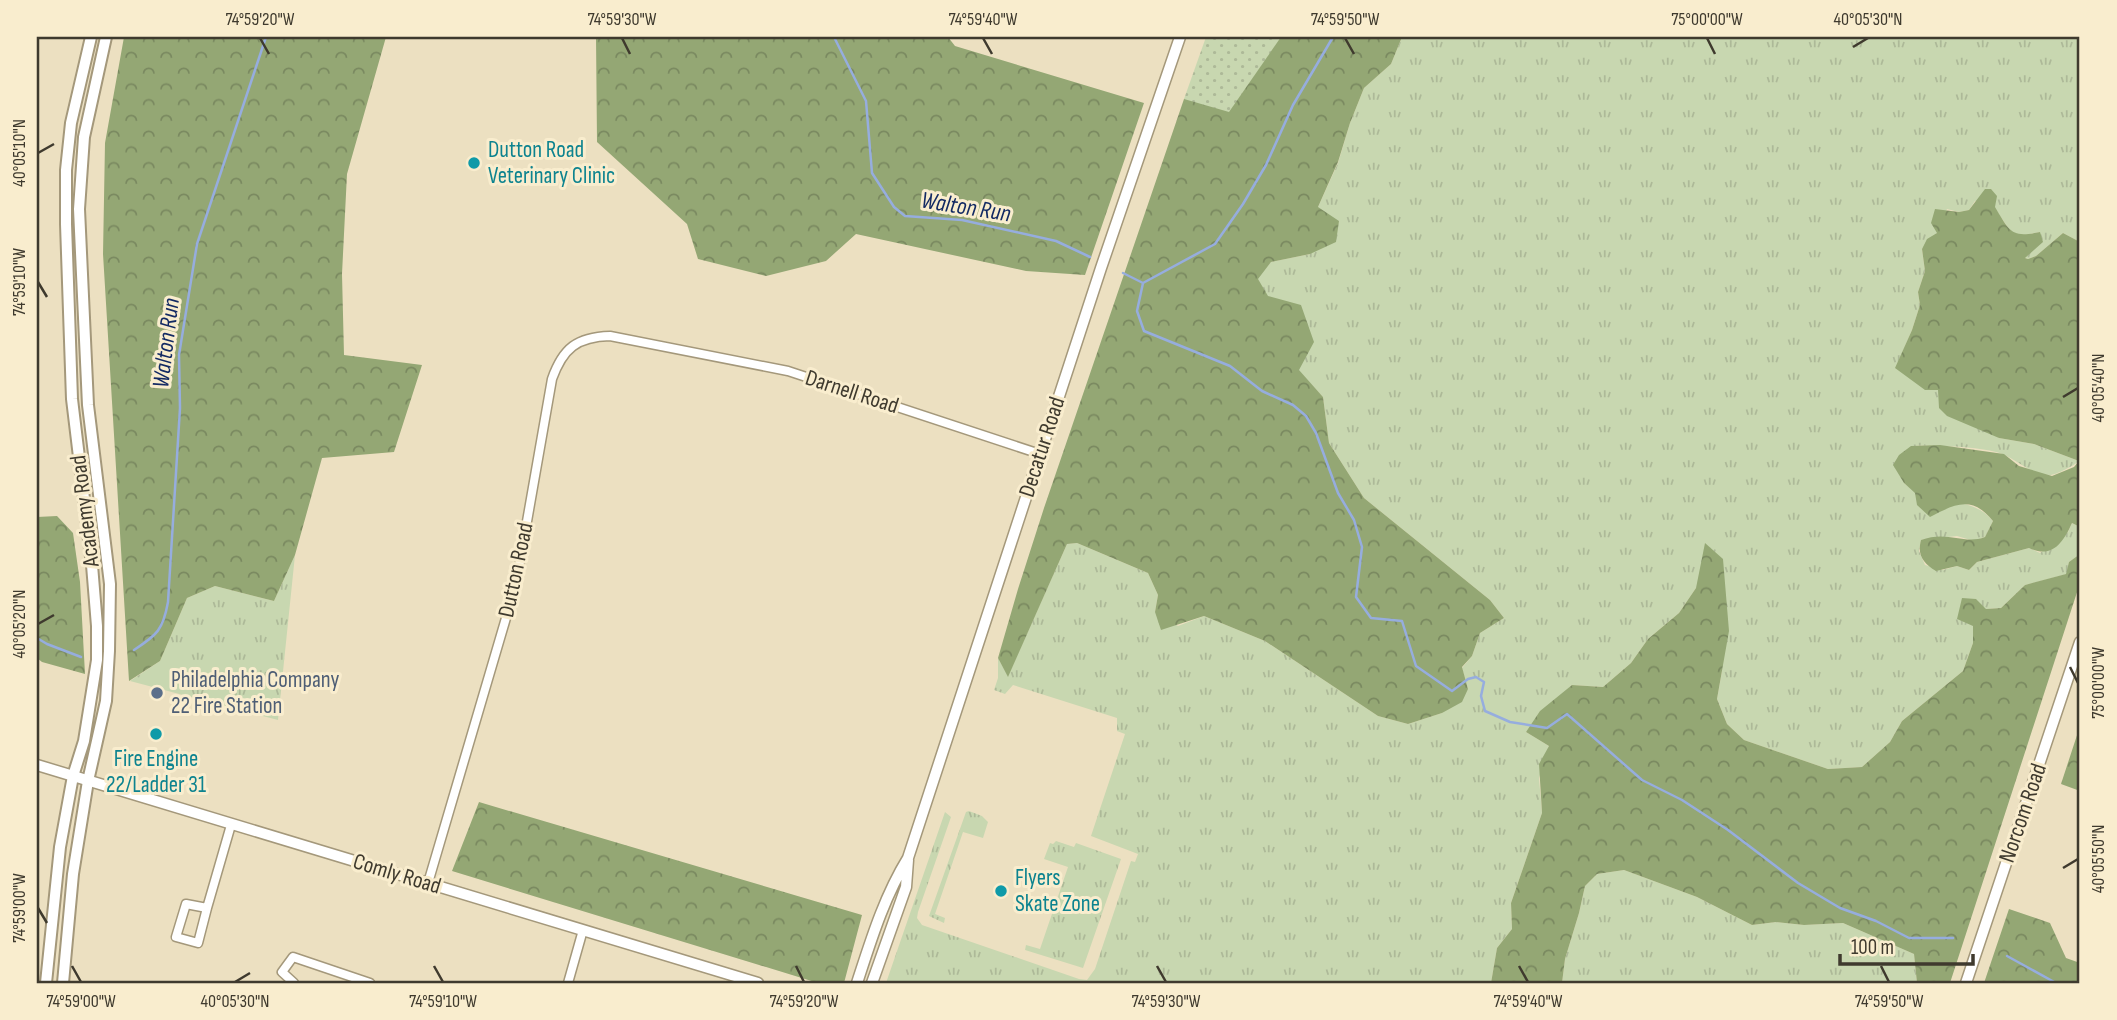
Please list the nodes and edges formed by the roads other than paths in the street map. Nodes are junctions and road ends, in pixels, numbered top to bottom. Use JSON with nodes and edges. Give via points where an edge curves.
{"nodes":[{"id":1,"x":91,"y":37,"type":"edge"},
{"id":2,"x":106,"y":37,"type":"edge"},
{"id":3,"x":1180,"y":37,"type":"edge"},
{"id":4,"x":660,"y":346,"type":"joint"},
{"id":5,"x":1040,"y":454,"type":"junction"},
{"id":6,"x":100,"y":501,"type":"junction"},
{"id":7,"x":85,"y":503,"type":"junction"},
{"id":8,"x":2080,"y":642,"type":"edge"},
{"id":9,"x":37,"y":765,"type":"edge"},
{"id":10,"x":73,"y":776,"type":"junction"},
{"id":11,"x":88,"y":781,"type":"junction"},
{"id":12,"x":231,"y":825,"type":"junction"},
{"id":13,"x":908,"y":858,"type":"junction"},
{"id":14,"x":428,"y":883,"type":"junction"},
{"id":15,"x":207,"y":908,"type":"junction"},
{"id":16,"x":583,"y":930,"type":"junction"},
{"id":17,"x":358,"y":982,"type":"edge"},
{"id":18,"x":46,"y":983,"type":"edge"},
{"id":19,"x":63,"y":983,"type":"edge"},
{"id":20,"x":294,"y":983,"type":"edge"},
{"id":21,"x":370,"y":983,"type":"edge"},
{"id":22,"x":568,"y":983,"type":"edge"},
{"id":23,"x":758,"y":983,"type":"edge"},
{"id":24,"x":858,"y":983,"type":"edge"},
{"id":25,"x":872,"y":983,"type":"edge"},
{"id":26,"x":1966,"y":983,"type":"edge"}],
"edges":[{"from":1,"to":7,"type":"main road","name":"Academy Road","via":[[71,123],[66,170],[72,399]]},
{"from":2,"to":6,"type":"main road","name":"Academy Road","via":[[84,136],[79,209],[88,405]]},
{"from":3,"to":5,"type":"street","name":"Decatur Road"},
{"from":4,"to":5,"type":"street","name":"Darnell Road","via":[[789,371]]},
{"from":4,"to":14,"type":"street","name":"Dutton Road","via":[[591,337],[564,353],[557,364],[516,584]]},
{"from":5,"to":13,"type":"street","name":"Decatur Road"},
{"from":6,"to":7,"type":"main road"},
{"from":6,"to":11,"type":"main road","name":"Academy Road","via":[[110,584],[109,651],[106,701]]},
{"from":7,"to":10,"type":"main road","name":"Academy Road","via":[[97,660],[85,741]]},
{"from":8,"to":26,"type":"street","name":"Norcom Road"},
{"from":9,"to":10,"type":"street","name":"Comly Road"},
{"from":10,"to":11,"type":"street","name":"Comly Road"},
{"from":10,"to":18,"type":"main road","name":"Academy Road","via":[[54,893]]},
{"from":11,"to":12,"type":"street","name":"Comly Road"},
{"from":11,"to":19,"type":"main road","name":"Academy Road"},
{"from":12,"to":14,"type":"street","name":"Comly Road"},
{"from":12,"to":15,"type":"street"},
{"from":13,"to":24,"type":"street","name":"Decatur Road","via":[[877,921]]},
{"from":13,"to":25,"type":"street","name":"Decatur Road","via":[[906,887]]},
{"from":14,"to":16,"type":"street","name":"Comly Road"},
{"from":15,"to":15,"type":"street","via":[[186,904],[176,937],[198,943]]},
{"from":16,"to":22,"type":"street"},
{"from":16,"to":23,"type":"street","name":"Comly Road"},
{"from":17,"to":20,"type":"street","via":[[293,957],[282,972]]},
{"from":17,"to":21,"type":"street"}]}
